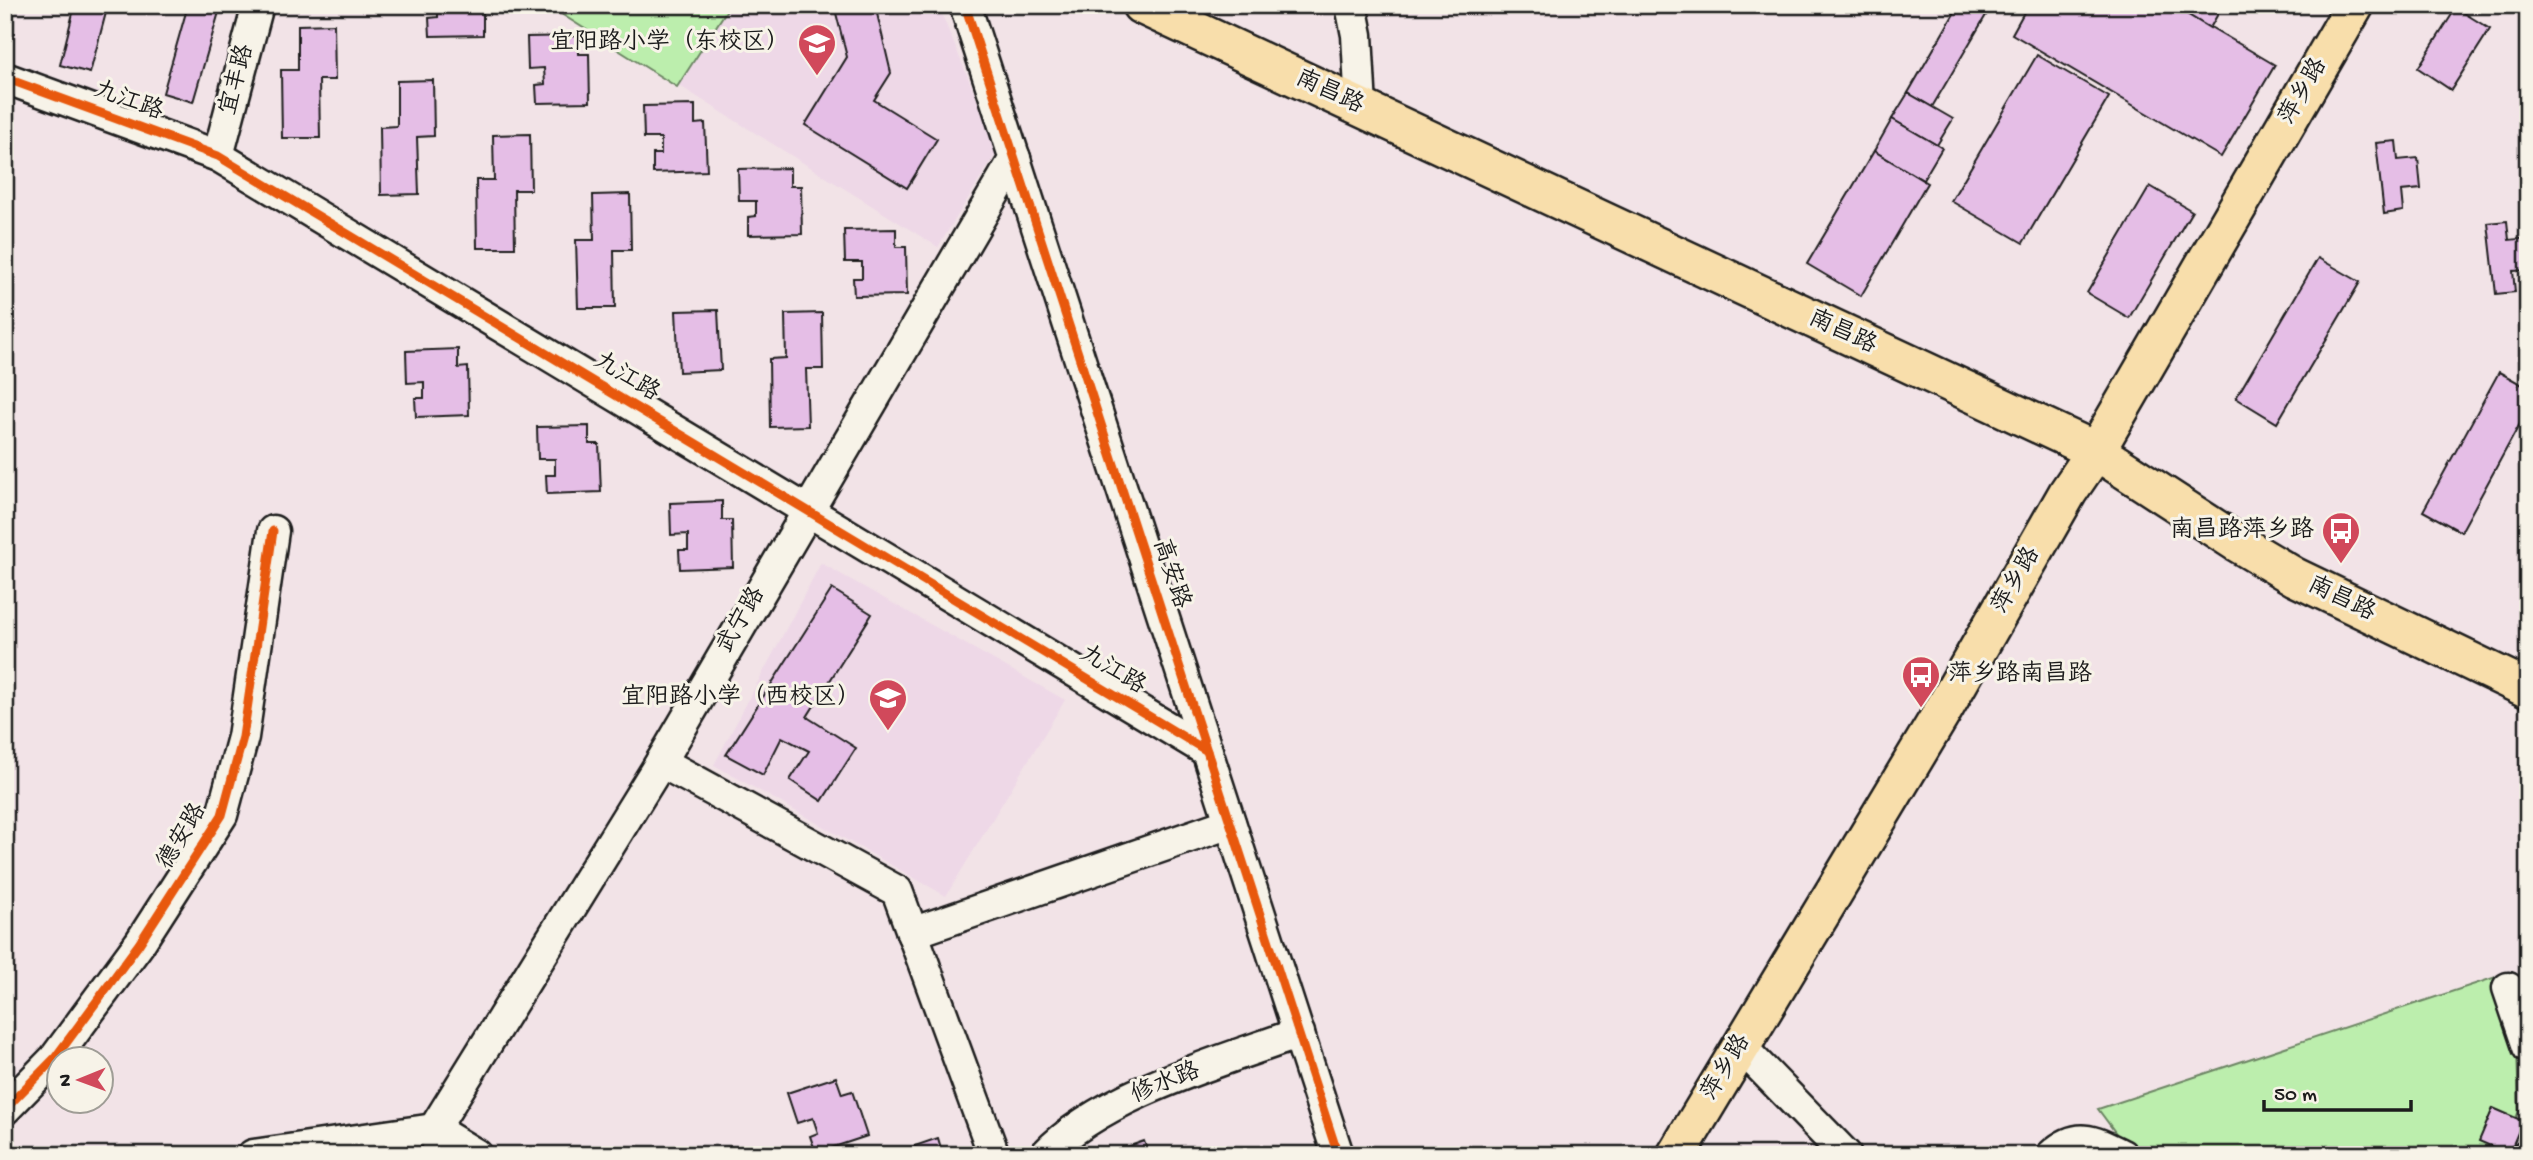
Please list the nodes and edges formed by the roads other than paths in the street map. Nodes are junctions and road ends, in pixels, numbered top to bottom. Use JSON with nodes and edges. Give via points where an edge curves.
{"nodes":[{"id":1,"x":258,"y":5,"type":"edge"},
{"id":2,"x":965,"y":5,"type":"edge"},
{"id":3,"x":1141,"y":5,"type":"edge"},
{"id":4,"x":1351,"y":5,"type":"edge"},
{"id":5,"x":2355,"y":5,"type":"edge"},
{"id":6,"x":5,"y":78,"type":"edge"},
{"id":7,"x":1361,"y":108,"type":"junction"},
{"id":8,"x":218,"y":156,"type":"junction"},
{"id":9,"x":1015,"y":158,"type":"junction"},
{"id":10,"x":2096,"y":451,"type":"junction"},
{"id":11,"x":808,"y":509,"type":"junction"},
{"id":12,"x":273,"y":531,"type":"dead end"},
{"id":13,"x":2528,"y":689,"type":"edge"},
{"id":14,"x":1207,"y":751,"type":"junction"},
{"id":15,"x":661,"y":762,"type":"junction"},
{"id":16,"x":1230,"y":823,"type":"junction"},
{"id":17,"x":912,"y":933,"type":"junction"},
{"id":18,"x":2508,"y":988,"type":"dead end"},
{"id":19,"x":1299,"y":1033,"type":"junction"},
{"id":20,"x":1740,"y":1046,"type":"junction"},
{"id":21,"x":2528,"y":1047,"type":"edge"},
{"id":22,"x":5,"y":1108,"type":"edge"},
{"id":23,"x":438,"y":1142,"type":"edge"},
{"id":24,"x":253,"y":1155,"type":"edge"},
{"id":25,"x":477,"y":1155,"type":"edge"},
{"id":26,"x":994,"y":1155,"type":"edge"},
{"id":27,"x":1045,"y":1155,"type":"edge"},
{"id":28,"x":1338,"y":1155,"type":"edge"},
{"id":29,"x":1676,"y":1155,"type":"edge"},
{"id":30,"x":1846,"y":1155,"type":"edge"},
{"id":31,"x":2052,"y":1155,"type":"edge"},
{"id":32,"x":2122,"y":1155,"type":"edge"}],
"edges":[{"from":1,"to":8,"type":"street","name":"宜丰路"},
{"from":2,"to":9,"type":"street","name":"高安路"},
{"from":3,"to":7,"type":"main road","name":"南昌路"},
{"from":4,"to":7,"type":"street"},
{"from":5,"to":10,"type":"main road","name":"萍乡路"},
{"from":6,"to":8,"type":"street","name":"九江路"},
{"from":7,"to":10,"type":"main road","name":"南昌路"},
{"from":8,"to":11,"type":"street","name":"九江路"},
{"from":9,"to":11,"type":"street","name":"武宁路"},
{"from":9,"to":14,"type":"street","name":"高安路"},
{"from":10,"to":13,"type":"main road","name":"南昌路","via":[[2295,577]]},
{"from":10,"to":20,"type":"main road","name":"萍乡路"},
{"from":11,"to":14,"type":"street","name":"九江路"},
{"from":11,"to":15,"type":"street","name":"武宁路"},
{"from":12,"to":22,"type":"street","name":"德安路","via":[[243,737],[222,815],[139,944],[55,1058]]},
{"from":14,"to":16,"type":"street","name":"高安路"},
{"from":15,"to":17,"type":"street","via":[[897,891]]},
{"from":15,"to":23,"type":"street","name":"武宁路"},
{"from":16,"to":17,"type":"street"},
{"from":16,"to":19,"type":"street","name":"高安路"},
{"from":17,"to":26,"type":"street"},
{"from":18,"to":21,"type":"street"},
{"from":19,"to":27,"type":"street","name":"修水路","via":[[1136,1094],[1062,1136]]},
{"from":19,"to":28,"type":"street","name":"高安路"},
{"from":20,"to":29,"type":"main road","name":"萍乡路"},
{"from":20,"to":30,"type":"street"},
{"from":23,"to":24,"type":"street"},
{"from":23,"to":25,"type":"street"},
{"from":31,"to":32,"type":"street","via":[[2065,1143],[2094,1140]]}]}
